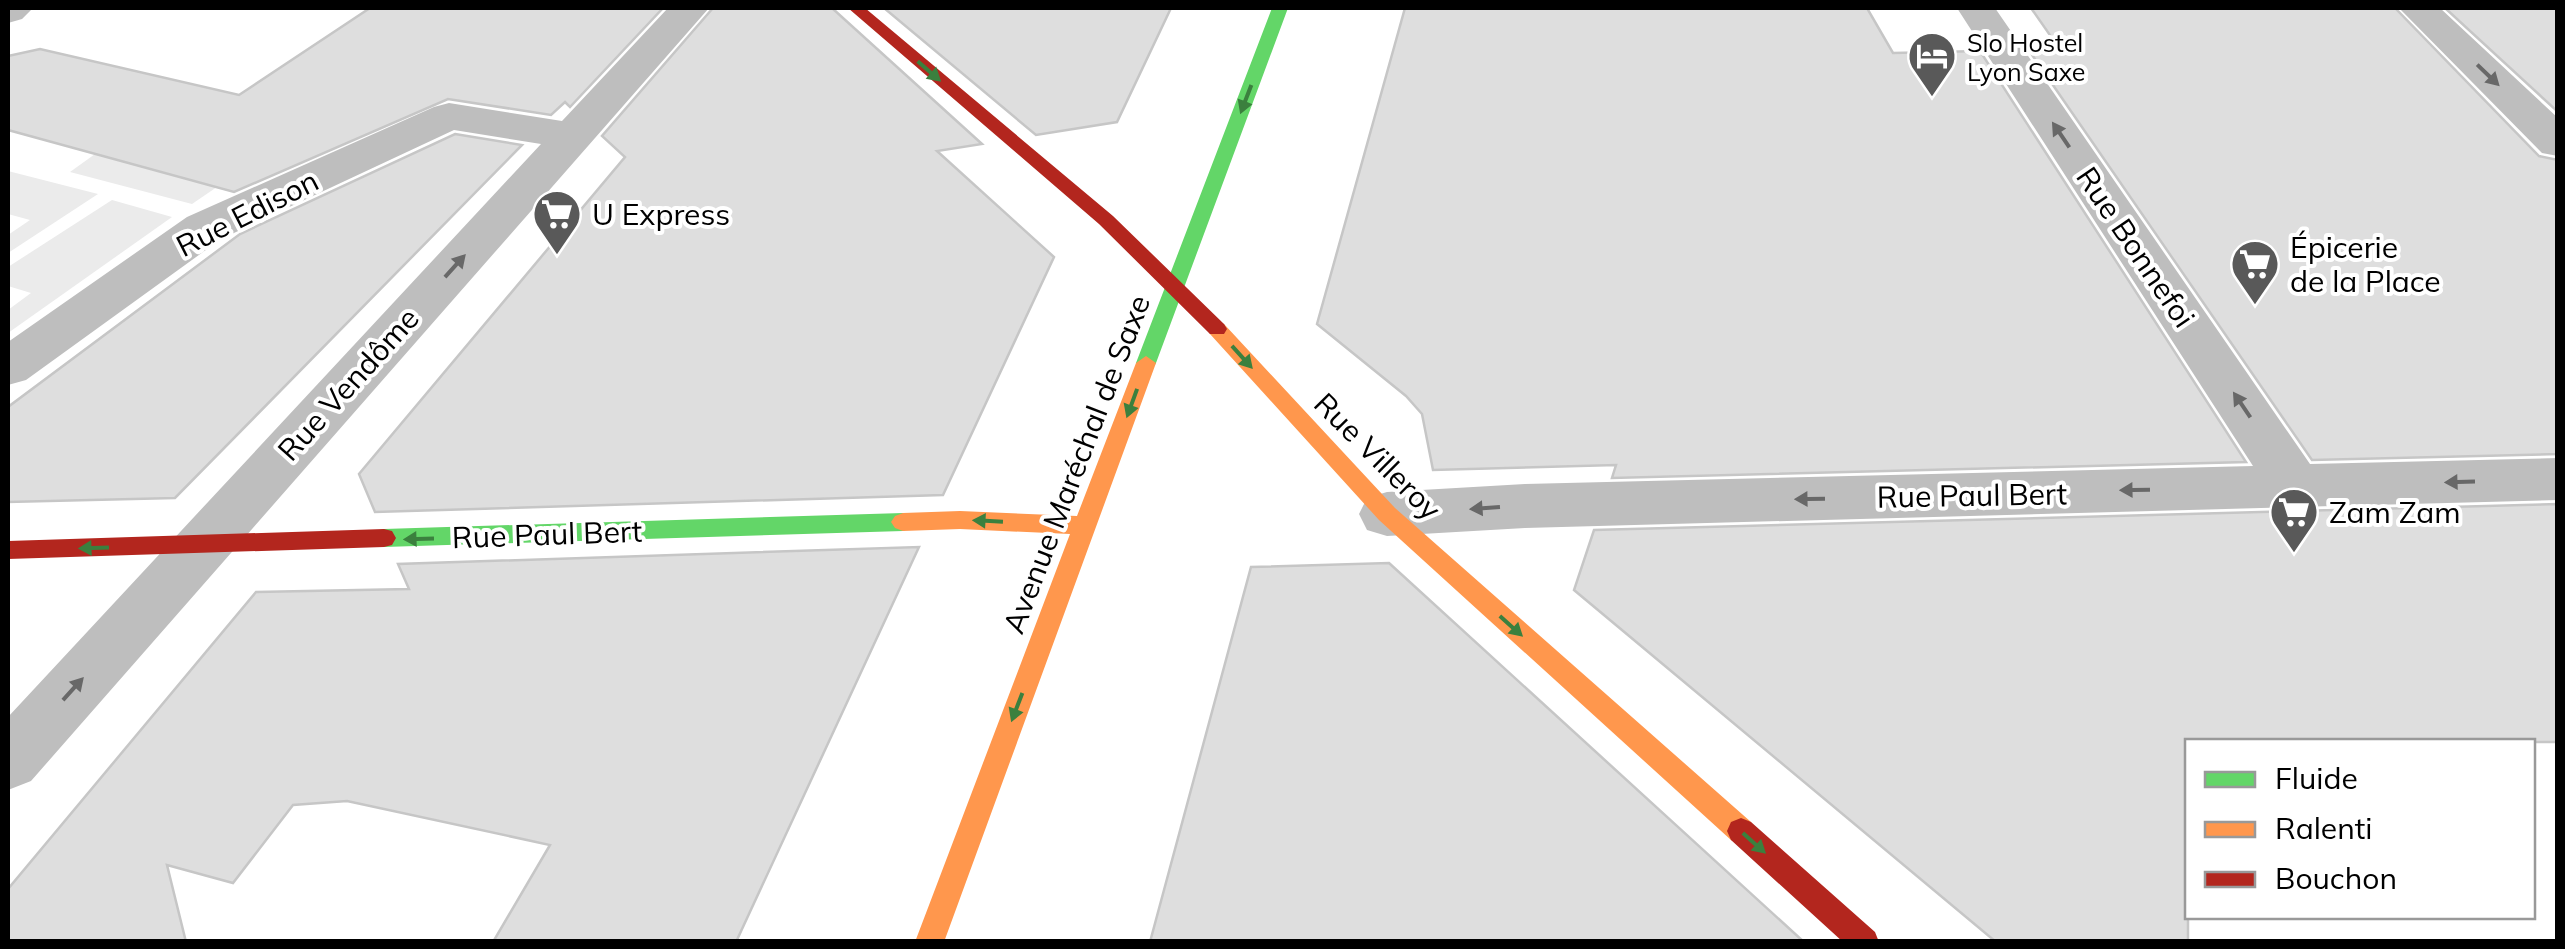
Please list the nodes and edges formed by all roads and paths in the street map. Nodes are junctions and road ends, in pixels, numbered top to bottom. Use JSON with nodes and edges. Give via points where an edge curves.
{"nodes":[{"id":1,"x":688,"y":8,"type":"edge"},
{"id":2,"x":856,"y":8,"type":"edge"},
{"id":3,"x":1280,"y":8,"type":"edge"},
{"id":4,"x":1976,"y":8,"type":"edge"},
{"id":5,"x":2418,"y":8,"type":"edge"},
{"id":6,"x":573,"y":136,"type":"junction"},
{"id":7,"x":2558,"y":144,"type":"edge"},
{"id":8,"x":1176,"y":285,"type":"junction"},
{"id":9,"x":8,"y":366,"type":"edge"},
{"id":10,"x":2558,"y":479,"type":"edge"},
{"id":11,"x":2296,"y":486,"type":"junction"},
{"id":12,"x":1387,"y":514,"type":"junction"},
{"id":13,"x":1086,"y":526,"type":"junction"},
{"id":14,"x":201,"y":545,"type":"junction"},
{"id":15,"x":8,"y":550,"type":"edge"},
{"id":16,"x":8,"y":761,"type":"edge"},
{"id":17,"x":929,"y":942,"type":"edge"},
{"id":18,"x":1864,"y":942,"type":"edge"}],
"edges":[{"from":1,"to":6,"type":"street","name":"Rue Vendôme"},
{"from":2,"to":8,"type":"street","name":"Rue Villeroy","one_way":true},
{"from":3,"to":8,"type":"street","name":"Avenue Maréchal de Saxe","one_way":true},
{"from":11,"to":4,"type":"street","name":"Rue Bonnefoi","one_way":true},
{"from":5,"to":7,"type":"street","one_way":true},
{"from":6,"to":9,"type":"street","name":"Rue Edison","via":[[449,116],[204,228]]},
{"from":14,"to":6,"type":"street","name":"Rue Vendôme","one_way":true},
{"from":8,"to":12,"type":"street","name":"Rue Villeroy","one_way":true},
{"from":8,"to":13,"type":"street","name":"Avenue Maréchal de Saxe","one_way":true},
{"from":10,"to":11,"type":"street","name":"Rue Paul Bert","one_way":true},
{"from":11,"to":12,"type":"street","name":"Rue Paul Bert","one_way":true},
{"from":12,"to":18,"type":"street","name":"Rue Villeroy","one_way":true},
{"from":13,"to":14,"type":"street","name":"Rue Paul Bert","one_way":true,"via":[[960,520]]},
{"from":13,"to":17,"type":"street","name":"Avenue Maréchal de Saxe","one_way":true},
{"from":14,"to":15,"type":"street","name":"Rue Paul Bert","one_way":true},
{"from":16,"to":14,"type":"street","name":"Rue Vendôme","one_way":true}]}
